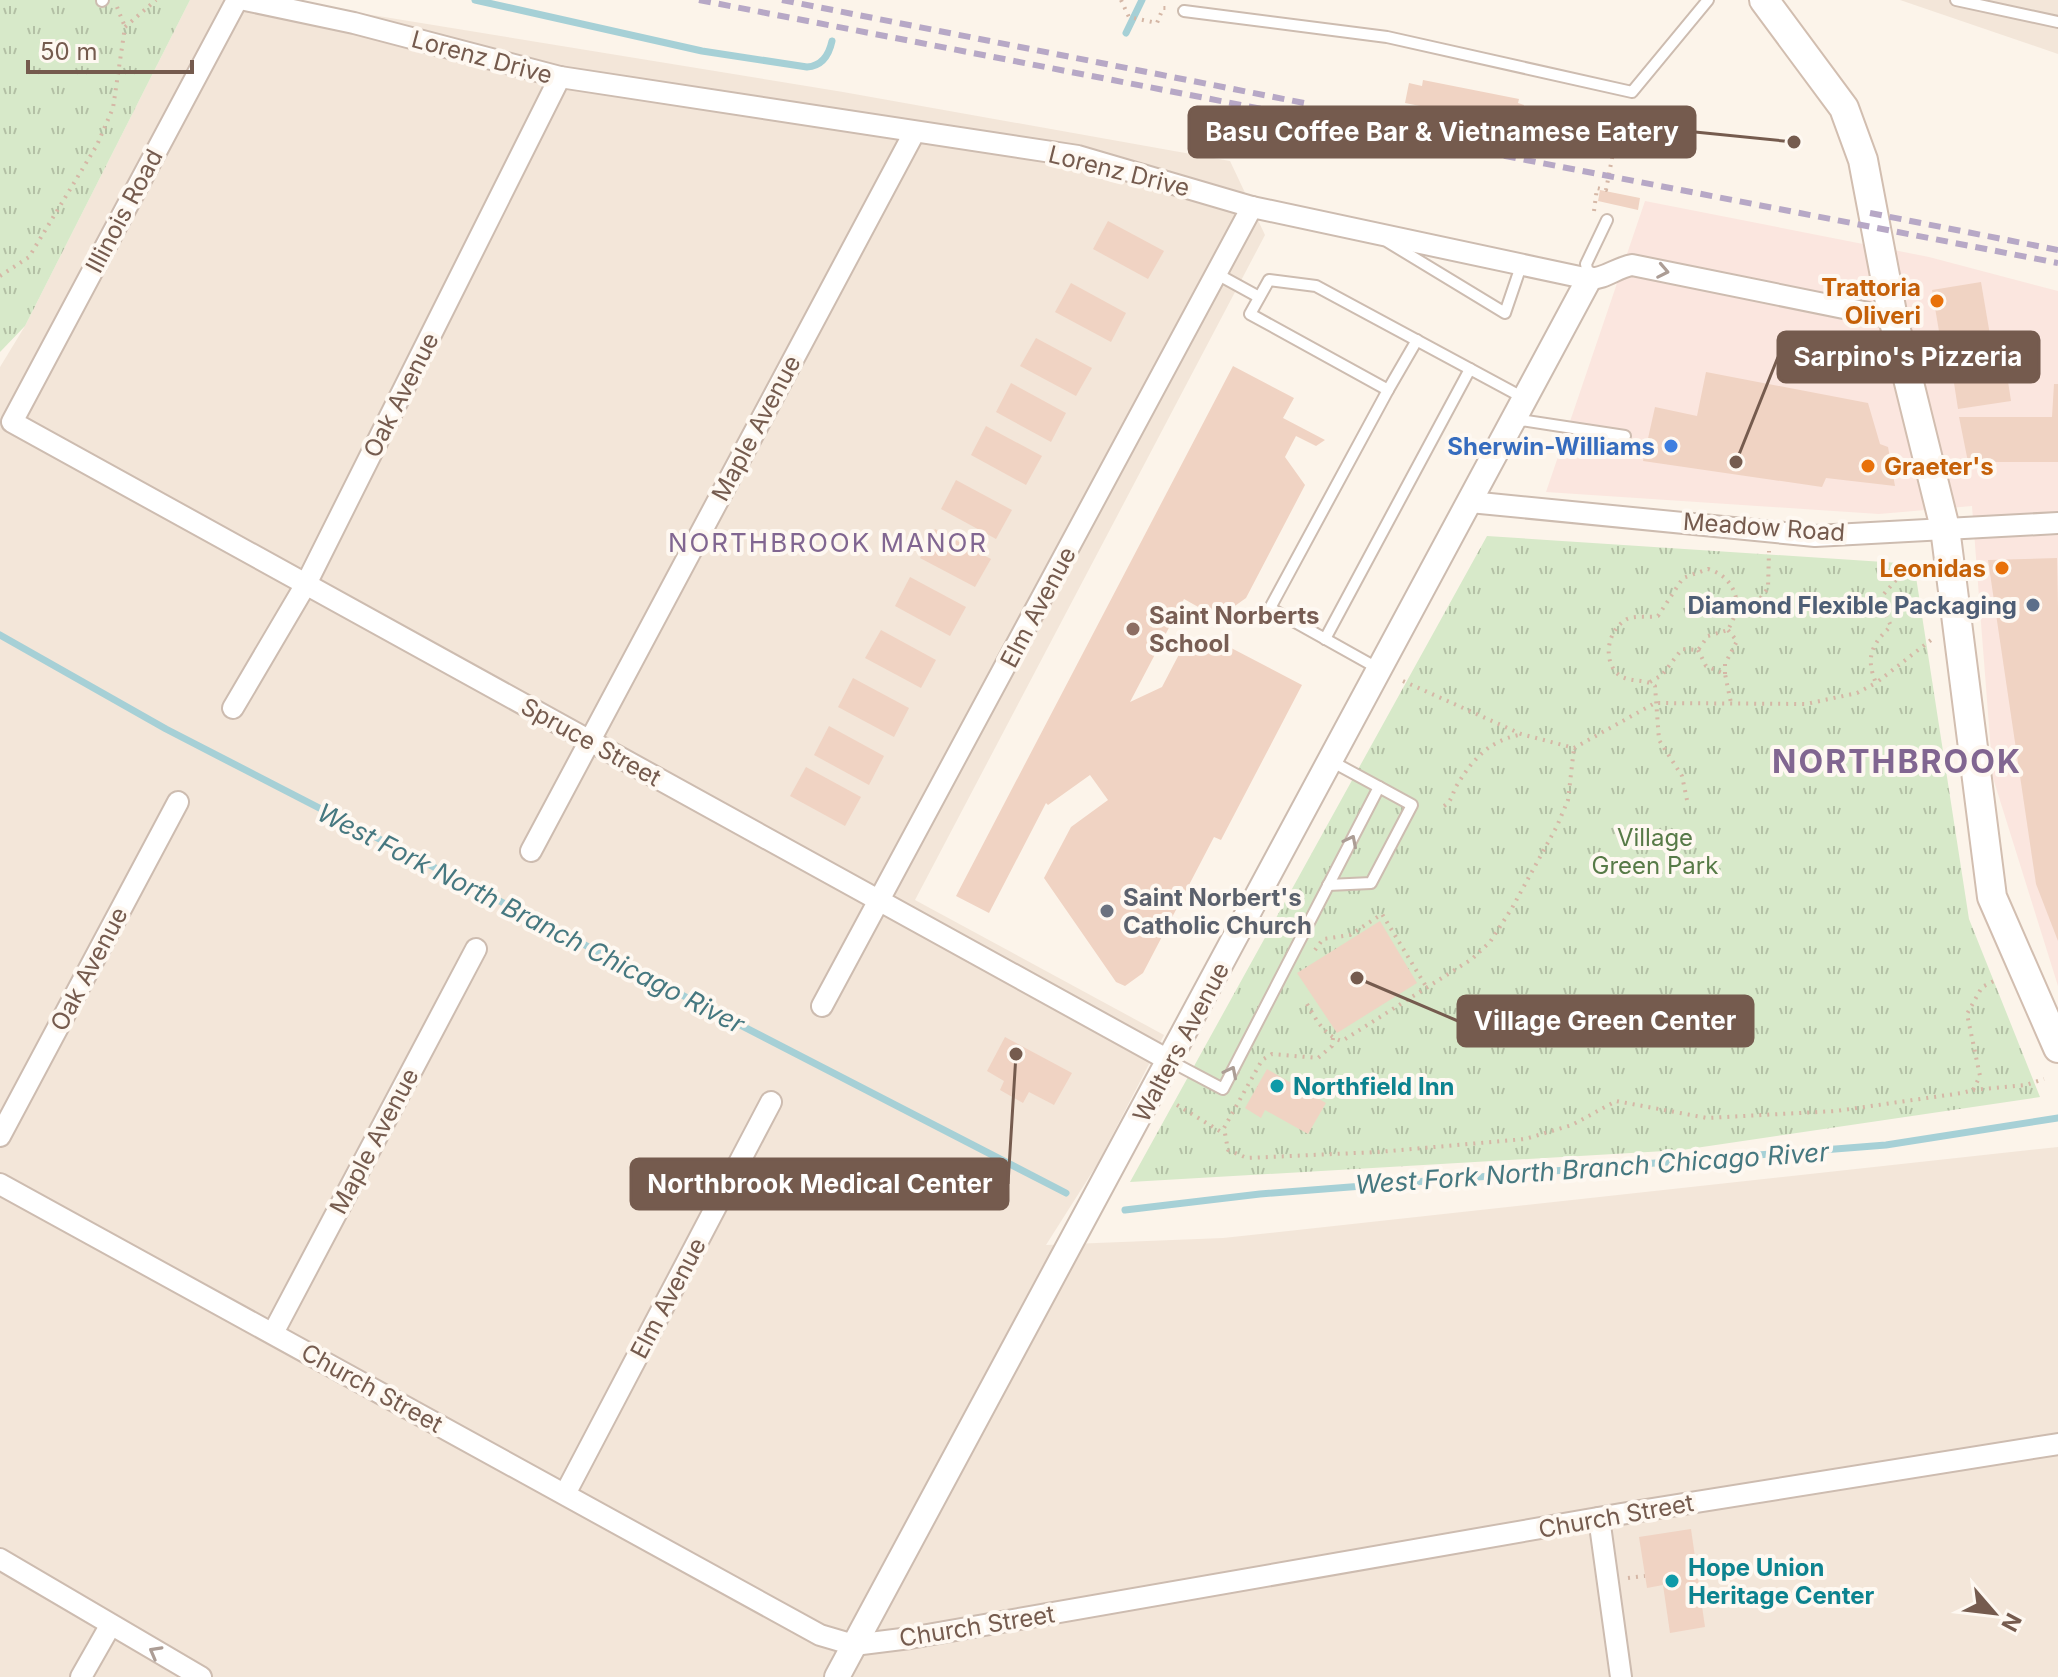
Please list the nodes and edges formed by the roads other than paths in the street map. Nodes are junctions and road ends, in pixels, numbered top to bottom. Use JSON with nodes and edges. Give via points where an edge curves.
{"nodes":[{"id":1,"x":237,"y":0,"type":"edge"},
{"id":2,"x":245,"y":0,"type":"edge"},
{"id":3,"x":1708,"y":0,"type":"edge"},
{"id":4,"x":1764,"y":0,"type":"edge"},
{"id":5,"x":1956,"y":0,"type":"edge"},
{"id":6,"x":1184,"y":11,"type":"dead end"},
{"id":7,"x":2058,"y":22,"type":"edge"},
{"id":8,"x":560,"y":77,"type":"junction"},
{"id":9,"x":914,"y":133,"type":"junction"},
{"id":10,"x":1252,"y":207,"type":"junction"},
{"id":11,"x":1607,"y":220,"type":"dead end"},
{"id":12,"x":1371,"y":232,"type":"junction"},
{"id":13,"x":1522,"y":263,"type":"junction"},
{"id":14,"x":1217,"y":274,"type":"junction"},
{"id":15,"x":1589,"y":279,"type":"junction"},
{"id":16,"x":1259,"y":297,"type":"junction"},
{"id":17,"x":1893,"y":318,"type":"junction"},
{"id":18,"x":1417,"y":340,"type":"junction"},
{"id":19,"x":1470,"y":369,"type":"junction"},
{"id":20,"x":1388,"y":390,"type":"junction"},
{"id":21,"x":1520,"y":409,"type":"junction"},
{"id":22,"x":12,"y":422,"type":"joint"},
{"id":23,"x":1625,"y":436,"type":"dead end"},
{"id":24,"x":1470,"y":502,"type":"junction"},
{"id":25,"x":2058,"y":523,"type":"edge"},
{"id":26,"x":1945,"y":528,"type":"junction"},
{"id":27,"x":306,"y":584,"type":"junction"},
{"id":28,"x":1325,"y":639,"type":"junction"},
{"id":29,"x":1380,"y":670,"type":"junction"},
{"id":30,"x":233,"y":708,"type":"dead end"},
{"id":31,"x":590,"y":741,"type":"junction"},
{"id":32,"x":1331,"y":761,"type":"junction"},
{"id":33,"x":1379,"y":787,"type":"junction"},
{"id":34,"x":178,"y":802,"type":"dead end"},
{"id":35,"x":531,"y":851,"type":"dead end"},
{"id":36,"x":1328,"y":885,"type":"junction"},
{"id":37,"x":881,"y":901,"type":"junction"},
{"id":38,"x":476,"y":949,"type":"dead end"},
{"id":39,"x":822,"y":1006,"type":"dead end"},
{"id":40,"x":2058,"y":1048,"type":"edge"},
{"id":41,"x":1170,"y":1061,"type":"junction"},
{"id":42,"x":771,"y":1102,"type":"dead end"},
{"id":43,"x":0,"y":1136,"type":"edge"},
{"id":44,"x":0,"y":1184,"type":"edge"},
{"id":45,"x":273,"y":1333,"type":"junction"},
{"id":46,"x":2058,"y":1444,"type":"edge"},
{"id":47,"x":565,"y":1494,"type":"junction"},
{"id":48,"x":1599,"y":1518,"type":"junction"},
{"id":49,"x":0,"y":1559,"type":"edge"},
{"id":50,"x":110,"y":1626,"type":"junction"},
{"id":51,"x":854,"y":1645,"type":"junction"},
{"id":52,"x":81,"y":1677,"type":"edge"},
{"id":53,"x":201,"y":1677,"type":"edge"},
{"id":54,"x":837,"y":1677,"type":"edge"},
{"id":55,"x":1621,"y":1677,"type":"edge"}],
"edges":[{"from":1,"to":22,"type":"street","name":"Illinois Road"},
{"from":2,"to":8,"type":"street","name":"Lorenz Drive"},
{"from":3,"to":6,"type":"lane","via":[[1632,92],[1387,37]]},
{"from":4,"to":17,"type":"main road","via":[[1844,108],[1863,160]]},
{"from":5,"to":7,"type":"lane"},
{"from":8,"to":9,"type":"street","name":"Lorenz Drive"},
{"from":8,"to":27,"type":"street","name":"Oak Avenue"},
{"from":9,"to":10,"type":"street","name":"Lorenz Drive","via":[[1078,156]]},
{"from":9,"to":31,"type":"street","name":"Maple Avenue"},
{"from":10,"to":12,"type":"street","name":"Lorenz Drive"},
{"from":10,"to":14,"type":"street","name":"Elm Avenue"},
{"from":11,"to":15,"type":"lane","via":[[1586,264]]},
{"from":12,"to":13,"type":"street","name":"Lorenz Drive"},
{"from":12,"to":13,"type":"lane","via":[[1505,313]]},
{"from":13,"to":15,"type":"street","name":"Lorenz Drive"},
{"from":14,"to":16,"type":"lane"},
{"from":14,"to":37,"type":"street","name":"Elm Avenue"},
{"from":15,"to":17,"type":"street","one_way":true,"via":[[1632,265]]},
{"from":15,"to":21,"type":"street","name":"Walters Avenue"},
{"from":16,"to":18,"type":"lane","via":[[1269,280],[1316,286]]},
{"from":16,"to":20,"type":"lane","via":[[1250,314]]},
{"from":17,"to":26,"type":"main road"},
{"from":18,"to":19,"type":"lane"},
{"from":18,"to":20,"type":"lane"},
{"from":19,"to":21,"type":"lane"},
{"from":19,"to":28,"type":"lane"},
{"from":20,"to":28,"type":"lane","via":[[1270,608]]},
{"from":21,"to":23,"type":"lane"},
{"from":21,"to":24,"type":"street","name":"Walters Avenue"},
{"from":22,"to":27,"type":"street","name":"Spruce Street"},
{"from":24,"to":26,"type":"street","name":"Meadow Road","via":[[1815,536]]},
{"from":24,"to":29,"type":"street","name":"Walters Avenue"},
{"from":25,"to":26,"type":"street","name":"Meadow Road"},
{"from":26,"to":40,"type":"main road","via":[[1992,897]]},
{"from":27,"to":30,"type":"street","name":"Oak Avenue"},
{"from":27,"to":31,"type":"street","name":"Spruce Street"},
{"from":28,"to":29,"type":"lane"},
{"from":29,"to":32,"type":"street","name":"Walters Avenue"},
{"from":31,"to":35,"type":"street","name":"Maple Avenue"},
{"from":31,"to":37,"type":"street","name":"Spruce Street"},
{"from":32,"to":33,"type":"lane"},
{"from":32,"to":41,"type":"street","name":"Walters Avenue"},
{"from":36,"to":33,"type":"lane","one_way":true},
{"from":33,"to":36,"type":"lane","via":[[1412,805],[1371,883]]},
{"from":34,"to":43,"type":"street","name":"Oak Avenue"},
{"from":41,"to":36,"type":"lane","one_way":true,"via":[[1223,1089]]},
{"from":37,"to":39,"type":"street","name":"Elm Avenue"},
{"from":37,"to":41,"type":"street","name":"Spruce Street"},
{"from":38,"to":45,"type":"street","name":"Maple Avenue"},
{"from":41,"to":51,"type":"street","name":"Walters Avenue"},
{"from":42,"to":47,"type":"street","name":"Elm Avenue"},
{"from":44,"to":45,"type":"street","name":"Church Street"},
{"from":45,"to":47,"type":"street","name":"Church Street"},
{"from":46,"to":48,"type":"street","name":"Church Street"},
{"from":47,"to":51,"type":"street","name":"Church Street","via":[[820,1635]]},
{"from":48,"to":51,"type":"street","name":"Church Street"},
{"from":48,"to":55,"type":"street"},
{"from":49,"to":50,"type":"street"},
{"from":50,"to":52,"type":"street"},
{"from":53,"to":50,"type":"street","one_way":true},
{"from":51,"to":54,"type":"street","name":"Walters Avenue"}]}
